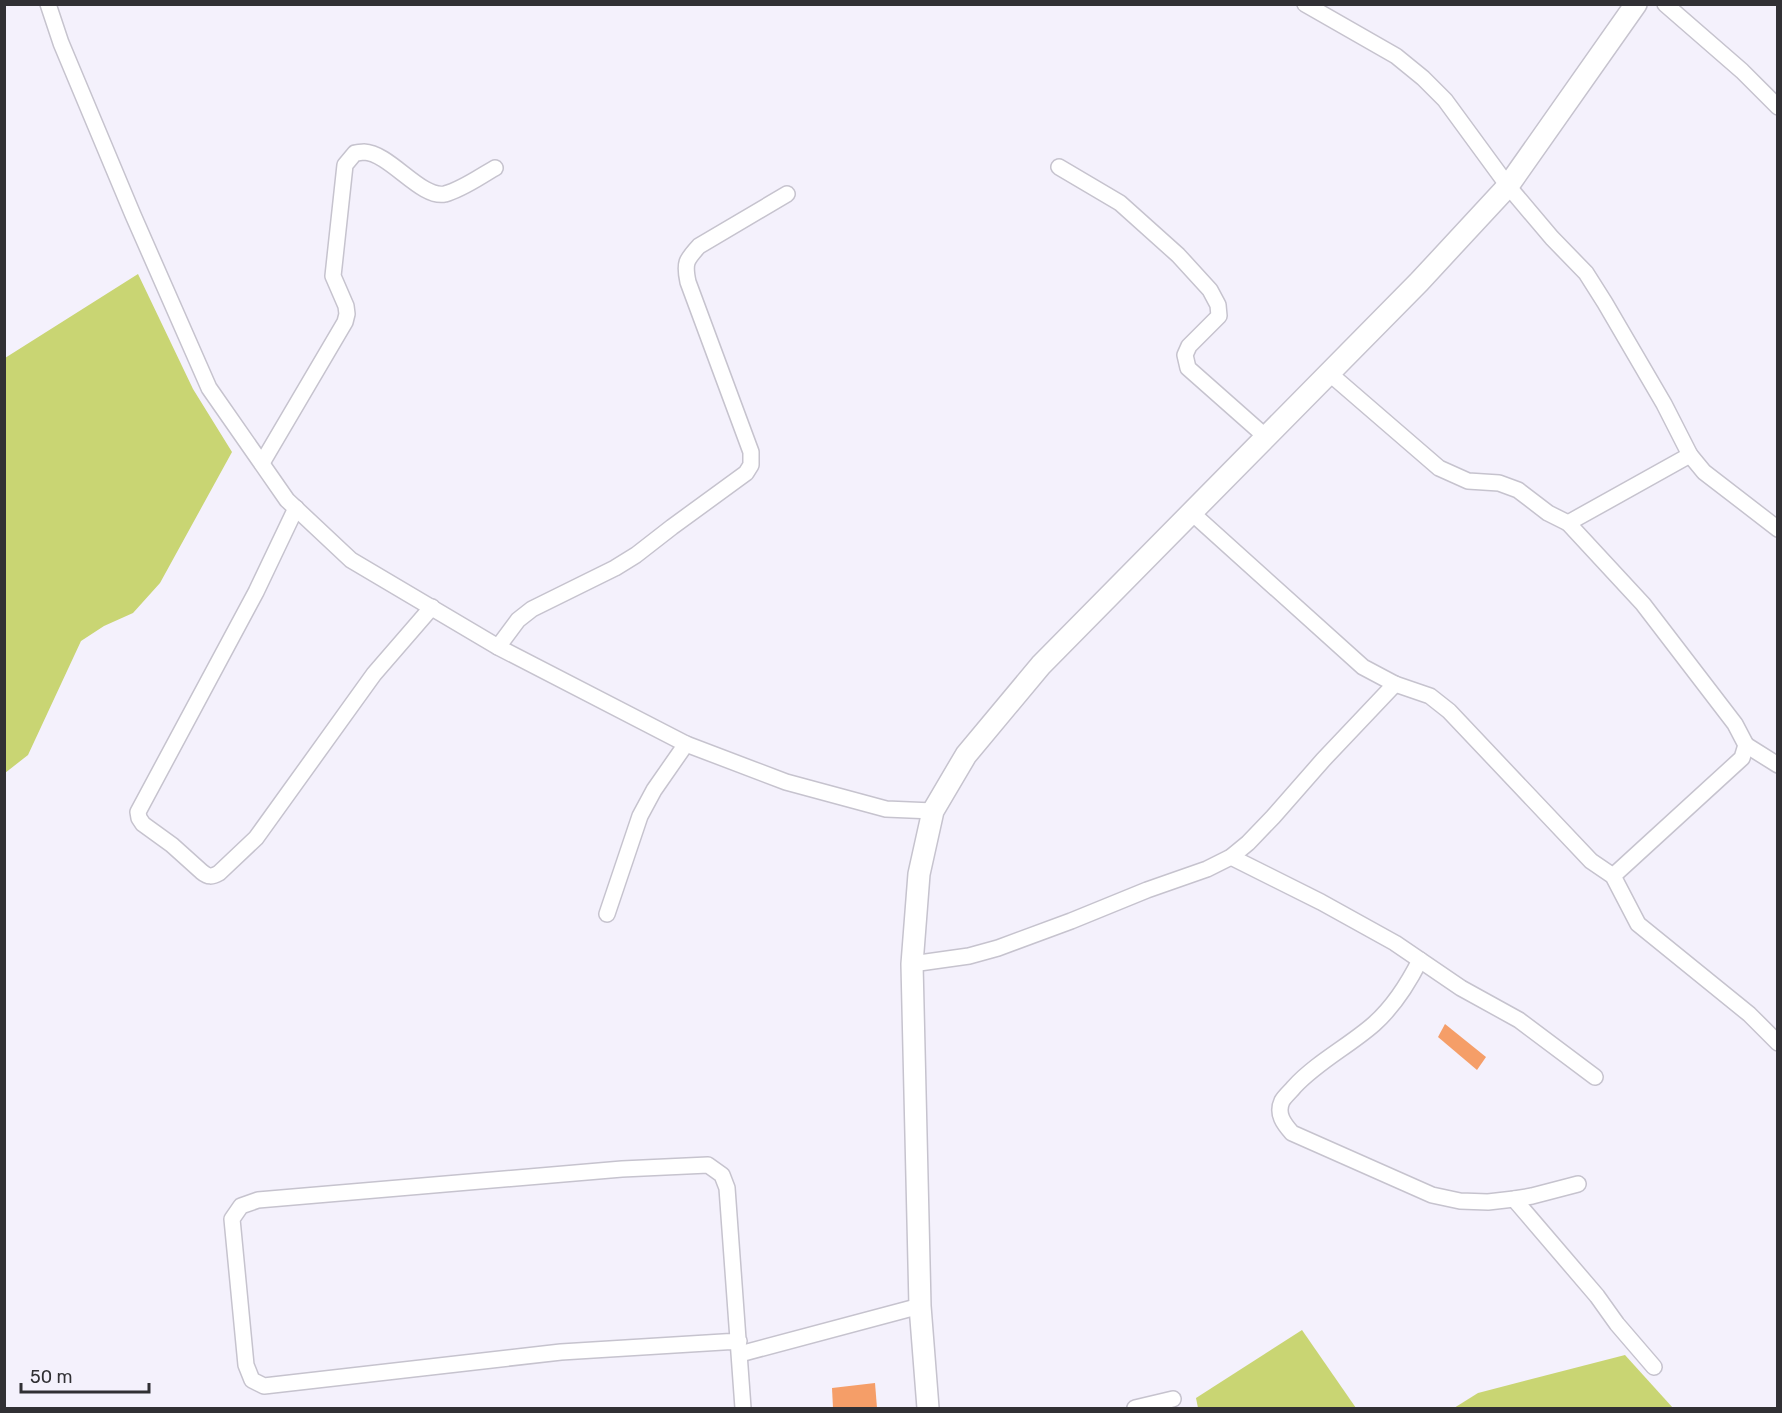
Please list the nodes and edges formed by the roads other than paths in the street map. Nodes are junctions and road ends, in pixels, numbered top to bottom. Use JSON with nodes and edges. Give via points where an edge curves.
{"nodes":[{"id":1,"x":48,"y":4,"type":"edge"},
{"id":2,"x":1305,"y":4,"type":"edge"},
{"id":3,"x":1636,"y":4,"type":"edge"},
{"id":4,"x":1665,"y":4,"type":"edge"},
{"id":5,"x":1778,"y":107,"type":"edge"},
{"id":6,"x":1059,"y":167,"type":"dead end"},
{"id":7,"x":495,"y":168,"type":"dead end"},
{"id":8,"x":1508,"y":186,"type":"junction"},
{"id":9,"x":787,"y":194,"type":"dead end"},
{"id":10,"x":1329,"y":373,"type":"junction"},
{"id":11,"x":1266,"y":437,"type":"junction"},
{"id":12,"x":1690,"y":455,"type":"junction"},
{"id":13,"x":261,"y":463,"type":"junction"},
{"id":14,"x":296,"y":508,"type":"junction"},
{"id":15,"x":1192,"y":513,"type":"junction"},
{"id":16,"x":1568,"y":524,"type":"junction"},
{"id":17,"x":1778,"y":530,"type":"edge"},
{"id":18,"x":432,"y":607,"type":"junction"},
{"id":19,"x":498,"y":647,"type":"junction"},
{"id":20,"x":1395,"y":684,"type":"junction"},
{"id":21,"x":686,"y":744,"type":"junction"},
{"id":22,"x":1746,"y":745,"type":"junction"},
{"id":23,"x":1778,"y":765,"type":"edge"},
{"id":24,"x":933,"y":811,"type":"junction"},
{"id":25,"x":1231,"y":857,"type":"junction"},
{"id":26,"x":1613,"y":876,"type":"junction"},
{"id":27,"x":607,"y":914,"type":"dead end"},
{"id":28,"x":1419,"y":960,"type":"junction"},
{"id":29,"x":912,"y":964,"type":"junction"},
{"id":30,"x":1778,"y":1043,"type":"edge"},
{"id":31,"x":1595,"y":1077,"type":"dead end"},
{"id":32,"x":1578,"y":1184,"type":"dead end"},
{"id":33,"x":1514,"y":1199,"type":"junction"},
{"id":34,"x":920,"y":1306,"type":"junction"},
{"id":35,"x":739,"y":1348,"type":"junction"},
{"id":36,"x":1654,"y":1367,"type":"dead end"},
{"id":37,"x":1173,"y":1399,"type":"dead end"},
{"id":38,"x":743,"y":1408,"type":"edge"},
{"id":39,"x":928,"y":1408,"type":"edge"},
{"id":40,"x":1135,"y":1408,"type":"edge"}],
"edges":[{"from":1,"to":13,"type":"street","via":[[61,43],[209,388]]},
{"from":2,"to":8,"type":"street","via":[[1396,56],[1423,78],[1445,100]]},
{"from":3,"to":8,"type":"main road"},
{"from":4,"to":5,"type":"street"},
{"from":6,"to":11,"type":"street","via":[[1120,203],[1210,290],[1219,316],[1189,346],[1185,356],[1188,368]]},
{"from":7,"to":13,"type":"street","via":[[459,189],[433,194],[365,152],[355,153],[345,165],[333,276],[346,306],[345,322]]},
{"from":8,"to":10,"type":"main road"},
{"from":8,"to":12,"type":"street","via":[[1586,273]]},
{"from":9,"to":19,"type":"street","via":[[699,246],[685,267],[749,446],[751,465],[746,473],[622,564],[532,609],[518,620]]},
{"from":10,"to":11,"type":"main road"},
{"from":10,"to":16,"type":"street","via":[[1439,468],[1468,481],[1498,483],[1518,490]]},
{"from":11,"to":15,"type":"main road"},
{"from":12,"to":16,"type":"street"},
{"from":12,"to":17,"type":"street","via":[[1712,479]]},
{"from":13,"to":14,"type":"street"},
{"from":14,"to":18,"type":"street","via":[[351,560]]},
{"from":14,"to":18,"type":"street","via":[[256,592],[138,812],[143,824],[207,876],[219,873],[256,838],[374,674]]},
{"from":15,"to":20,"type":"street","via":[[1363,667]]},
{"from":15,"to":24,"type":"main road","via":[[1041,665],[966,755]]},
{"from":16,"to":22,"type":"street","via":[[1643,604],[1735,724]]},
{"from":18,"to":19,"type":"street"},
{"from":19,"to":21,"type":"street"},
{"from":20,"to":25,"type":"street"},
{"from":20,"to":26,"type":"street","via":[[1430,696],[1449,711],[1591,861]]},
{"from":21,"to":24,"type":"street","via":[[786,782],[886,809]]},
{"from":21,"to":27,"type":"street","via":[[640,816]]},
{"from":22,"to":23,"type":"street"},
{"from":22,"to":26,"type":"street","via":[[1742,758]]},
{"from":24,"to":29,"type":"main road","via":[[919,874]]},
{"from":25,"to":28,"type":"street","via":[[1330,907]]},
{"from":25,"to":29,"type":"street","via":[[998,948]]},
{"from":26,"to":30,"type":"street","via":[[1638,924],[1749,1014]]},
{"from":28,"to":31,"type":"street","via":[[1519,1020]]},
{"from":28,"to":33,"type":"street","via":[[1397,999],[1374,1023],[1303,1077],[1283,1100],[1279,1111],[1283,1122],[1292,1133],[1432,1195],[1460,1201]]},
{"from":29,"to":34,"type":"main road"},
{"from":32,"to":33,"type":"street"},
{"from":33,"to":36,"type":"street"},
{"from":34,"to":35,"type":"street"},
{"from":34,"to":39,"type":"main road"},
{"from":35,"to":35,"type":"street","via":[[561,1352],[264,1386],[252,1380],[246,1365],[232,1219],[241,1206],[258,1200],[622,1169],[708,1166],[722,1175],[727,1188]]},
{"from":35,"to":38,"type":"street"},
{"from":37,"to":40,"type":"street"}]}
